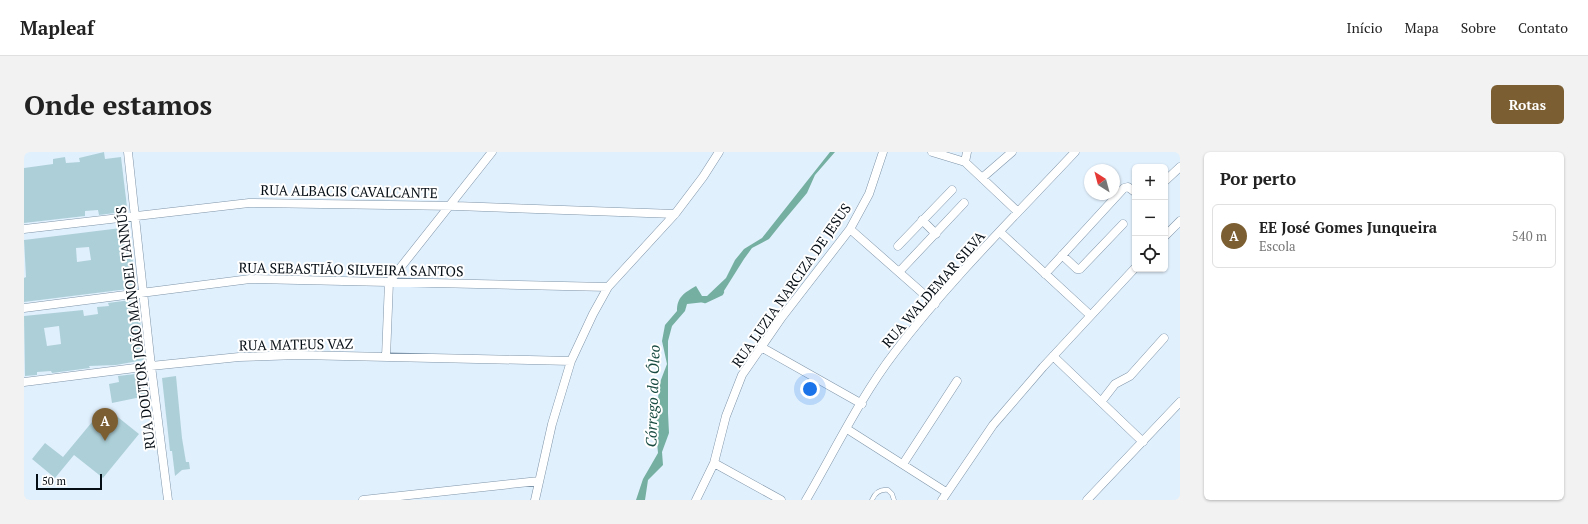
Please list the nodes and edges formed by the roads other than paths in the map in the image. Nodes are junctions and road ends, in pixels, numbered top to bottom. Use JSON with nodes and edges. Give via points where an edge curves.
{"nodes":[{"id":1,"x":128,"y":152,"type":"edge"},
{"id":2,"x":492,"y":152,"type":"edge"},
{"id":3,"x":719,"y":152,"type":"edge"},
{"id":4,"x":883,"y":152,"type":"edge"},
{"id":5,"x":932,"y":152,"type":"edge"},
{"id":6,"x":967,"y":152,"type":"edge"},
{"id":7,"x":1012,"y":152,"type":"edge"},
{"id":8,"x":1075,"y":152,"type":"edge"},
{"id":9,"x":966,"y":162,"type":"junction"},
{"id":10,"x":1180,"y":167,"type":"edge"},
{"id":11,"x":982,"y":178,"type":"junction"},
{"id":12,"x":1168,"y":178,"type":"edge"},
{"id":13,"x":952,"y":190,"type":"dead end"},
{"id":14,"x":1132,"y":190,"type":"edge"},
{"id":15,"x":964,"y":203,"type":"dead end"},
{"id":16,"x":449,"y":206,"type":"junction"},
{"id":17,"x":1018,"y":212,"type":"junction"},
{"id":18,"x":675,"y":214,"type":"junction"},
{"id":19,"x":135,"y":215,"type":"junction"},
{"id":20,"x":922,"y":220,"type":"junction"},
{"id":21,"x":1180,"y":220,"type":"edge"},
{"id":22,"x":1123,"y":224,"type":"dead end"},
{"id":23,"x":24,"y":229,"type":"edge"},
{"id":24,"x":850,"y":229,"type":"junction"},
{"id":25,"x":1000,"y":232,"type":"junction"},
{"id":26,"x":1168,"y":233,"type":"edge"},
{"id":27,"x":936,"y":234,"type":"junction"},
{"id":28,"x":898,"y":246,"type":"dead end"},
{"id":29,"x":1062,"y":255,"type":"junction"},
{"id":30,"x":1132,"y":271,"type":"edge"},
{"id":31,"x":899,"y":272,"type":"junction"},
{"id":32,"x":1045,"y":274,"type":"junction"},
{"id":33,"x":389,"y":282,"type":"junction"},
{"id":34,"x":608,"y":287,"type":"junction"},
{"id":35,"x":144,"y":294,"type":"junction"},
{"id":36,"x":935,"y":304,"type":"junction"},
{"id":37,"x":24,"y":308,"type":"edge"},
{"id":38,"x":1090,"y":315,"type":"junction"},
{"id":39,"x":1164,"y":338,"type":"dead end"},
{"id":40,"x":761,"y":347,"type":"junction"},
{"id":41,"x":1053,"y":356,"type":"junction"},
{"id":42,"x":386,"y":357,"type":"junction"},
{"id":43,"x":571,"y":360,"type":"junction"},
{"id":44,"x":151,"y":366,"type":"junction"},
{"id":45,"x":956,"y":381,"type":"dead end"},
{"id":46,"x":24,"y":382,"type":"edge"},
{"id":47,"x":1101,"y":402,"type":"junction"},
{"id":48,"x":1180,"y":402,"type":"edge"},
{"id":49,"x":862,"y":404,"type":"junction"},
{"id":50,"x":847,"y":429,"type":"junction"},
{"id":51,"x":1143,"y":442,"type":"junction"},
{"id":52,"x":714,"y":463,"type":"junction"},
{"id":53,"x":903,"y":464,"type":"junction"},
{"id":54,"x":539,"y":481,"type":"junction"},
{"id":55,"x":946,"y":492,"type":"junction"},
{"id":56,"x":168,"y":500,"type":"edge"},
{"id":57,"x":369,"y":500,"type":"edge"},
{"id":58,"x":535,"y":500,"type":"edge"},
{"id":59,"x":696,"y":500,"type":"edge"},
{"id":60,"x":781,"y":500,"type":"edge"},
{"id":61,"x":806,"y":500,"type":"edge"},
{"id":62,"x":872,"y":500,"type":"edge"},
{"id":63,"x":894,"y":500,"type":"edge"},
{"id":64,"x":942,"y":500,"type":"edge"},
{"id":65,"x":1087,"y":500,"type":"edge"}],
"edges":[{"from":1,"to":19,"type":"street","name":"RUA DOUTOR JOÃO MANOEL TANNÚS"},
{"from":2,"to":16,"type":"street"},
{"from":3,"to":18,"type":"street"},
{"from":4,"to":24,"type":"street","name":"RUA LUZIA NARCIZA DE JESUS","via":[[869,194]]},
{"from":5,"to":9,"type":"street"},
{"from":6,"to":9,"type":"street"},
{"from":7,"to":11,"type":"street"},
{"from":8,"to":17,"type":"street","name":"RUA WALDEMAR SILVA"},
{"from":9,"to":11,"type":"street"},
{"from":10,"to":12,"type":"street"},
{"from":11,"to":17,"type":"street"},
{"from":13,"to":20,"type":"street"},
{"from":14,"to":29,"type":"street","via":[[1124,188]]},
{"from":15,"to":27,"type":"street"},
{"from":16,"to":18,"type":"street","name":"RUA ALBACIS CAVALCANTE"},
{"from":16,"to":19,"type":"street","name":"RUA ALBACIS CAVALCANTE","via":[[249,203]]},
{"from":16,"to":33,"type":"street"},
{"from":17,"to":25,"type":"street","name":"RUA WALDEMAR SILVA"},
{"from":18,"to":34,"type":"street"},
{"from":19,"to":23,"type":"street","name":"RUA ALBACIS CAVALCANTE"},
{"from":19,"to":35,"type":"street","name":"RUA DOUTOR JOÃO MANOEL TANNÚS"},
{"from":20,"to":27,"type":"street"},
{"from":20,"to":28,"type":"street"},
{"from":21,"to":26,"type":"street"},
{"from":22,"to":29,"type":"street","via":[[1080,269]]},
{"from":24,"to":31,"type":"street"},
{"from":24,"to":40,"type":"street","name":"RUA LUZIA NARCIZA DE JESUS"},
{"from":25,"to":32,"type":"street"},
{"from":25,"to":36,"type":"street","name":"RUA WALDEMAR SILVA"},
{"from":27,"to":31,"type":"street"},
{"from":29,"to":32,"type":"street"},
{"from":30,"to":38,"type":"street"},
{"from":31,"to":36,"type":"street"},
{"from":32,"to":38,"type":"street"},
{"from":33,"to":34,"type":"street","name":"RUA SEBASTIÃO SILVEIRA SANTOS"},
{"from":33,"to":35,"type":"street","name":"RUA SEBASTIÃO SILVEIRA SANTOS","via":[[250,279]]},
{"from":33,"to":42,"type":"street"},
{"from":34,"to":43,"type":"street"},
{"from":35,"to":37,"type":"street","name":"RUA SEBASTIÃO SILVEIRA SANTOS"},
{"from":35,"to":44,"type":"street","name":"RUA DOUTOR JOÃO MANOEL TANNÚS"},
{"from":36,"to":49,"type":"street","name":"RUA WALDEMAR SILVA","via":[[894,353]]},
{"from":38,"to":41,"type":"street"},
{"from":39,"to":47,"type":"street","via":[[1130,376],[1115,384]]},
{"from":40,"to":49,"type":"street"},
{"from":40,"to":52,"type":"street","name":"RUA LUZIA NARCIZA DE JESUS","via":[[742,375],[726,416]]},
{"from":41,"to":47,"type":"street"},
{"from":41,"to":55,"type":"street","via":[[993,425]]},
{"from":42,"to":43,"type":"street","name":"RUA MATEUS VAZ"},
{"from":42,"to":44,"type":"street","name":"RUA MATEUS VAZ","via":[[238,357]]},
{"from":43,"to":54,"type":"street","via":[[552,424]]},
{"from":44,"to":46,"type":"street","name":"RUA MATEUS VAZ"},
{"from":44,"to":56,"type":"street","name":"RUA DOUTOR JOÃO MANOEL TANNÚS"},
{"from":45,"to":53,"type":"street"},
{"from":47,"to":51,"type":"street"},
{"from":48,"to":51,"type":"street"},
{"from":49,"to":50,"type":"street","name":"RUA WALDEMAR SILVA"},
{"from":50,"to":53,"type":"street"},
{"from":50,"to":61,"type":"street","name":"RUA WALDEMAR SILVA"},
{"from":51,"to":65,"type":"street"},
{"from":52,"to":59,"type":"street","name":"RUA LUZIA NARCIZA DE JESUS"},
{"from":52,"to":60,"type":"street"},
{"from":53,"to":55,"type":"street"},
{"from":54,"to":57,"type":"street"},
{"from":54,"to":58,"type":"street"},
{"from":55,"to":64,"type":"street"},
{"from":62,"to":63,"type":"lane","via":[[883,489],[892,494]]}]}
